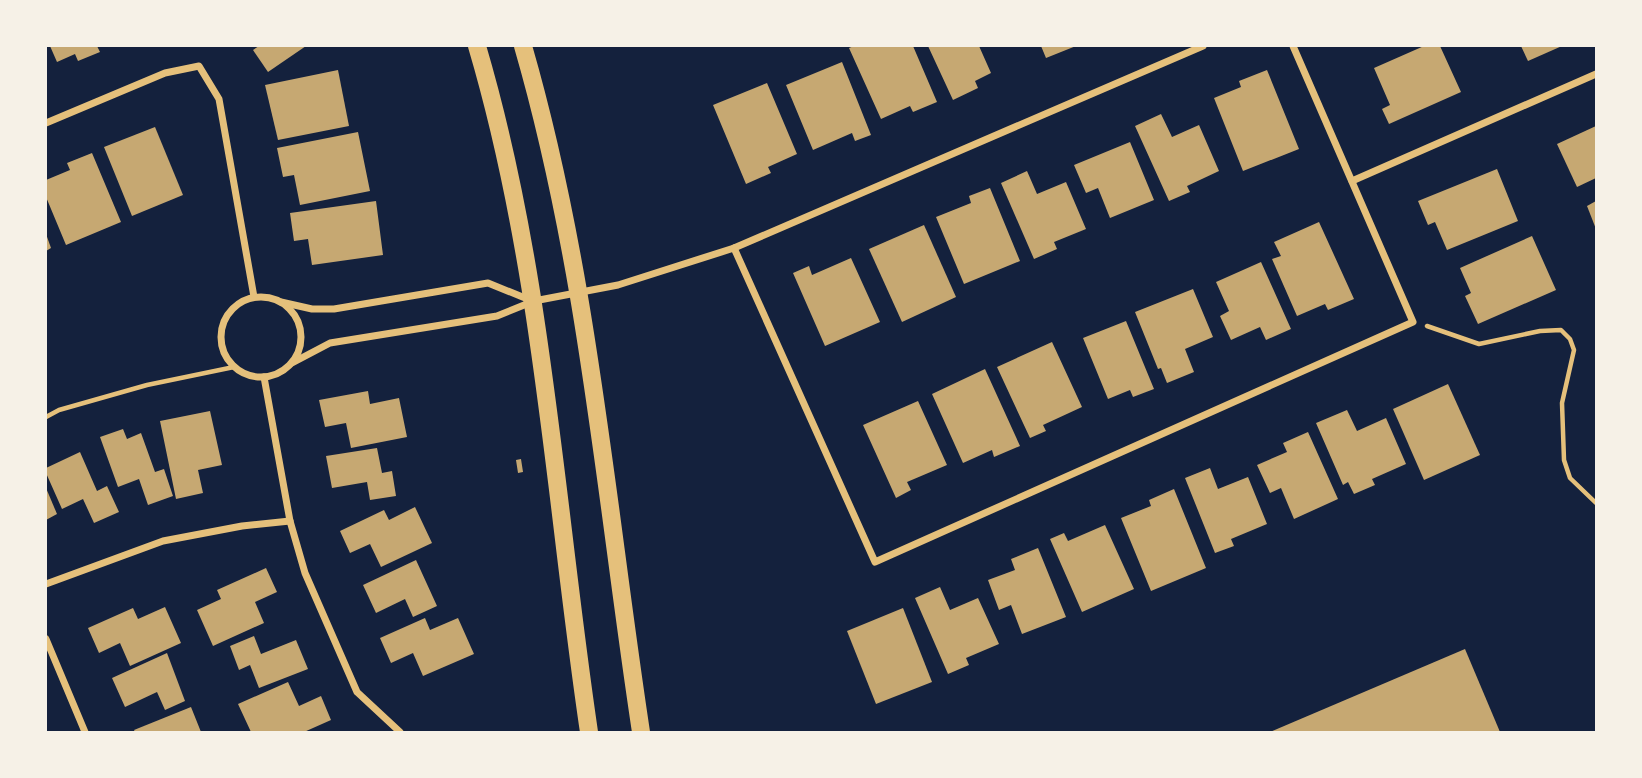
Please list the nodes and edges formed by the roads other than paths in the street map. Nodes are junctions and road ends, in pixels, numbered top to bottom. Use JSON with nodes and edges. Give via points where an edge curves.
{"nodes":[{"id":1,"x":477,"y":46,"type":"edge"},
{"id":2,"x":523,"y":46,"type":"edge"},
{"id":3,"x":1203,"y":46,"type":"edge"},
{"id":4,"x":1293,"y":46,"type":"edge"},
{"id":5,"x":1597,"y":74,"type":"edge"},
{"id":6,"x":46,"y":123,"type":"edge"},
{"id":7,"x":1352,"y":181,"type":"junction"},
{"id":8,"x":734,"y":248,"type":"junction"},
{"id":9,"x":580,"y":294,"type":"junction"},
{"id":10,"x":254,"y":297,"type":"junction"},
{"id":11,"x":281,"y":302,"type":"junction"},
{"id":12,"x":534,"y":302,"type":"junction"},
{"id":13,"x":292,"y":363,"type":"junction"},
{"id":14,"x":264,"y":377,"type":"junction"},
{"id":15,"x":290,"y":521,"type":"junction"},
{"id":16,"x":46,"y":583,"type":"edge"},
{"id":17,"x":46,"y":639,"type":"edge"},
{"id":18,"x":85,"y":733,"type":"edge"},
{"id":19,"x":400,"y":733,"type":"edge"},
{"id":20,"x":589,"y":733,"type":"edge"},
{"id":21,"x":641,"y":733,"type":"edge"}],
"edges":[{"from":1,"to":12,"type":"main road","via":[[513,177]]},
{"from":2,"to":9,"type":"main road"},
{"from":3,"to":8,"type":"street"},
{"from":4,"to":7,"type":"street"},
{"from":5,"to":7,"type":"street"},
{"from":6,"to":10,"type":"street","via":[[165,73],[200,66],[219,99]]},
{"from":7,"to":8,"type":"street","via":[[1413,321],[875,562]]},
{"from":8,"to":9,"type":"street"},
{"from":9,"to":12,"type":"street"},
{"from":9,"to":21,"type":"main road"},
{"from":10,"to":11,"type":"street"},
{"from":10,"to":14,"type":"street","via":[[236,305],[224,321],[223,350],[243,373]]},
{"from":11,"to":12,"type":"street","via":[[334,309],[488,283]]},
{"from":11,"to":13,"type":"street","via":[[291,309],[301,330]]},
{"from":12,"to":13,"type":"street","via":[[497,316],[330,343]]},
{"from":12,"to":20,"type":"main road"},
{"from":13,"to":14,"type":"street"},
{"from":14,"to":15,"type":"street"},
{"from":15,"to":16,"type":"street","via":[[163,541]]},
{"from":15,"to":19,"type":"street","via":[[305,573],[357,692]]},
{"from":17,"to":18,"type":"street"}]}
